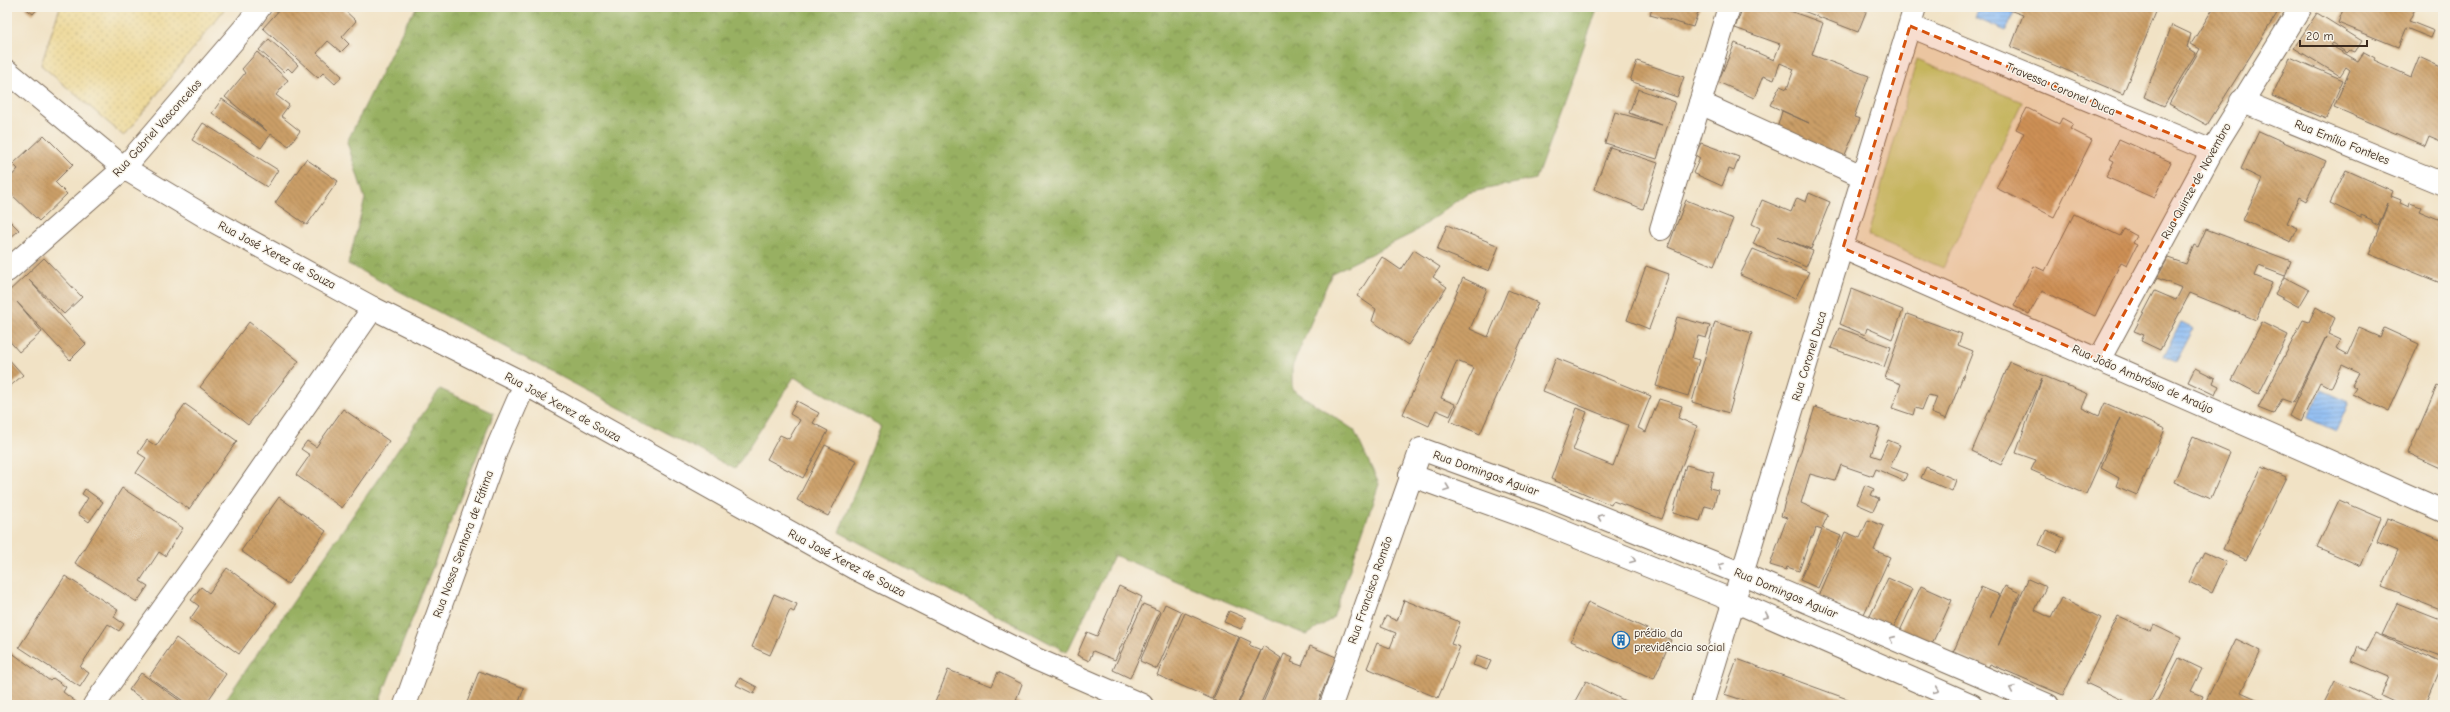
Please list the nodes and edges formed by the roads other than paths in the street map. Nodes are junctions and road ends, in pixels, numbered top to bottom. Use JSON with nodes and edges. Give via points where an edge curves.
{"nodes":[{"id":1,"x":260,"y":7,"type":"edge"},
{"id":2,"x":1729,"y":7,"type":"edge"},
{"id":3,"x":2301,"y":7,"type":"edge"},
{"id":4,"x":1913,"y":17,"type":"edge"},
{"id":5,"x":7,"y":71,"type":"edge"},
{"id":6,"x":2241,"y":101,"type":"junction"},
{"id":7,"x":1700,"y":103,"type":"junction"},
{"id":8,"x":2212,"y":151,"type":"junction"},
{"id":9,"x":124,"y":168,"type":"junction"},
{"id":10,"x":1862,"y":176,"type":"junction"},
{"id":11,"x":2443,"y":184,"type":"edge"},
{"id":12,"x":1661,"y":229,"type":"dead end"},
{"id":13,"x":1843,"y":248,"type":"junction"},
{"id":14,"x":7,"y":271,"type":"edge"},
{"id":15,"x":373,"y":308,"type":"junction"},
{"id":16,"x":2098,"y":360,"type":"junction"},
{"id":17,"x":525,"y":384,"type":"junction"},
{"id":18,"x":1410,"y":475,"type":"junction"},
{"id":19,"x":1549,"y":496,"type":"junction"},
{"id":20,"x":2443,"y":511,"type":"edge"},
{"id":21,"x":1540,"y":522,"type":"junction"},
{"id":22,"x":1742,"y":574,"type":"junction"},
{"id":23,"x":1734,"y":602,"type":"junction"},
{"id":24,"x":1920,"y":652,"type":"junction"},
{"id":25,"x":1910,"y":679,"type":"junction"},
{"id":26,"x":94,"y":705,"type":"edge"},
{"id":27,"x":406,"y":705,"type":"edge"},
{"id":28,"x":1142,"y":705,"type":"edge"},
{"id":29,"x":1331,"y":705,"type":"edge"},
{"id":30,"x":1702,"y":705,"type":"edge"},
{"id":31,"x":1972,"y":705,"type":"edge"},
{"id":32,"x":2048,"y":705,"type":"edge"}],
"edges":[{"from":1,"to":9,"type":"street","name":"Rua Gabriel Vasconcelos"},
{"from":2,"to":7,"type":"street"},
{"from":3,"to":6,"type":"street","name":"Rua Quinze de Novembro"},
{"from":4,"to":8,"type":"street","name":"Travessa Coronel Duca"},
{"from":4,"to":10,"type":"street","name":"Rua Coronel Duca"},
{"from":5,"to":9,"type":"street","name":"Rua José Xerez de Souza"},
{"from":6,"to":8,"type":"street","name":"Rua Quinze de Novembro"},
{"from":6,"to":11,"type":"street","name":"Rua Emílio Fonteles"},
{"from":7,"to":10,"type":"street"},
{"from":7,"to":12,"type":"street"},
{"from":8,"to":16,"type":"street","name":"Rua Quinze de Novembro"},
{"from":9,"to":14,"type":"street","name":"Rua Gabriel Vasconcelos"},
{"from":9,"to":15,"type":"street","name":"Rua José Xerez de Souza","via":[[206,217]]},
{"from":10,"to":13,"type":"street","name":"Rua Coronel Duca"},
{"from":13,"to":16,"type":"street","name":"Rua João Ambrósio de Araújo"},
{"from":13,"to":22,"type":"street","name":"Rua Coronel Duca"},
{"from":15,"to":17,"type":"street","name":"Rua José Xerez de Souza"},
{"from":15,"to":26,"type":"street"},
{"from":16,"to":20,"type":"street","name":"Rua João Ambrósio de Araújo"},
{"from":17,"to":27,"type":"street","name":"Rua Nossa Senhora de Fátima","via":[[498,446]]},
{"from":17,"to":28,"type":"street","name":"Rua José Xerez de Souza","via":[[854,568],[1036,659]]},
{"from":18,"to":19,"type":"street","name":"Rua Domingos Aguiar","via":[[1421,449]]},
{"from":18,"to":21,"type":"street","one_way":true},
{"from":18,"to":29,"type":"street","name":"Rua Francisco Romão"},
{"from":19,"to":21,"type":"street"},
{"from":22,"to":19,"type":"street","name":"Rua Domingos Aguiar","one_way":true},
{"from":21,"to":23,"type":"street","one_way":true},
{"from":22,"to":23,"type":"street","name":"Rua Coronel Duca"},
{"from":24,"to":22,"type":"street","name":"Rua Domingos Aguiar","one_way":true},
{"from":23,"to":25,"type":"street","one_way":true},
{"from":23,"to":30,"type":"street","name":"Rua Coronel Duca"},
{"from":24,"to":25,"type":"street"},
{"from":32,"to":24,"type":"street","name":"Rua Domingos Aguiar","one_way":true},
{"from":25,"to":31,"type":"street","one_way":true}]}
